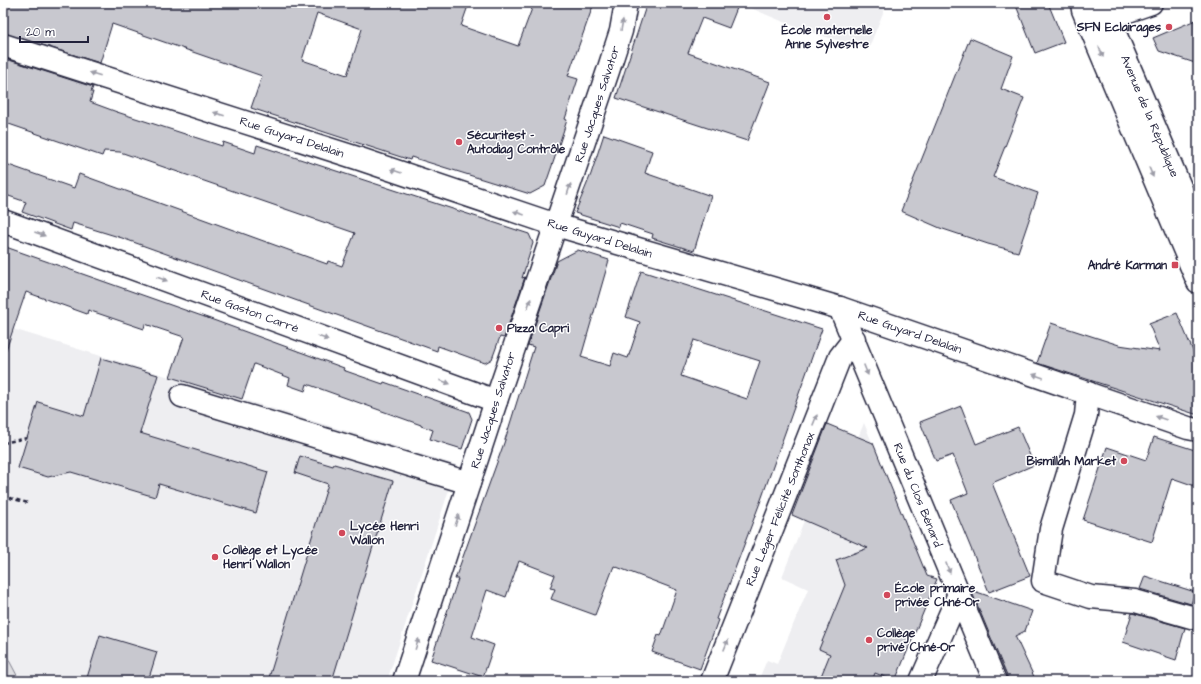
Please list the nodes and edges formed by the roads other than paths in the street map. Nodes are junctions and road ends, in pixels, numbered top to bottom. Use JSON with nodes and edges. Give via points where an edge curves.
{"nodes":[{"id":1,"x":626,"y":3,"type":"edge"},
{"id":2,"x":1082,"y":3,"type":"edge"},
{"id":3,"x":1151,"y":3,"type":"edge"},
{"id":4,"x":1105,"y":10,"type":"edge"},
{"id":5,"x":3,"y":45,"type":"edge"},
{"id":6,"x":3,"y":221,"type":"edge"},
{"id":7,"x":556,"y":225,"type":"junction"},
{"id":8,"x":1198,"y":229,"type":"edge"},
{"id":9,"x":1198,"y":282,"type":"edge"},
{"id":10,"x":840,"y":308,"type":"junction"},
{"id":11,"x":854,"y":339,"type":"junction"},
{"id":12,"x":1088,"y":393,"type":"junction"},
{"id":13,"x":182,"y":396,"type":"dead end"},
{"id":14,"x":496,"y":401,"type":"junction"},
{"id":15,"x":1198,"y":430,"type":"edge"},
{"id":16,"x":469,"y":483,"type":"junction"},
{"id":17,"x":959,"y":594,"type":"junction"},
{"id":18,"x":1198,"y":619,"type":"edge"},
{"id":19,"x":404,"y":681,"type":"edge"},
{"id":20,"x":712,"y":681,"type":"edge"},
{"id":21,"x":921,"y":681,"type":"edge"},
{"id":22,"x":995,"y":681,"type":"edge"}],
"edges":[{"from":7,"to":1,"type":"street","name":"Rue Jacques Salvator","one_way":true,"via":[[621,31]]},
{"from":2,"to":9,"type":"street","one_way":true},
{"from":3,"to":4,"type":"street"},
{"from":4,"to":8,"type":"street","name":"Avenue de la République"},
{"from":7,"to":5,"type":"street","name":"Rue Guyard Delalain","one_way":true,"via":[[357,158]]},
{"from":6,"to":14,"type":"street","name":"Rue Gaston Carré","one_way":true},
{"from":7,"to":10,"type":"street","name":"Rue Guyard Delalain"},
{"from":14,"to":7,"type":"street","name":"Rue Jacques Salvator","one_way":true},
{"from":10,"to":11,"type":"street","name":"Rue du Clos Bénard"},
{"from":12,"to":10,"type":"street","name":"Rue Guyard Delalain","one_way":true},
{"from":11,"to":17,"type":"street","name":"Rue du Clos Bénard","one_way":true},
{"from":20,"to":11,"type":"street","name":"Rue Léger Félicité Sonthonax","one_way":true,"via":[[840,358]]},
{"from":15,"to":12,"type":"street","name":"Rue Guyard Delalain","one_way":true},
{"from":12,"to":18,"type":"street","via":[[1086,415],[1051,530],[1043,581],[1091,596],[1135,600]]},
{"from":13,"to":16,"type":"street"},
{"from":14,"to":16,"type":"street","name":"Rue Jacques Salvator"},
{"from":19,"to":16,"type":"street","name":"Rue Jacques Salvator","one_way":true},
{"from":17,"to":21,"type":"street"},
{"from":17,"to":22,"type":"street","name":"Rue du Clos Bénard"}]}
